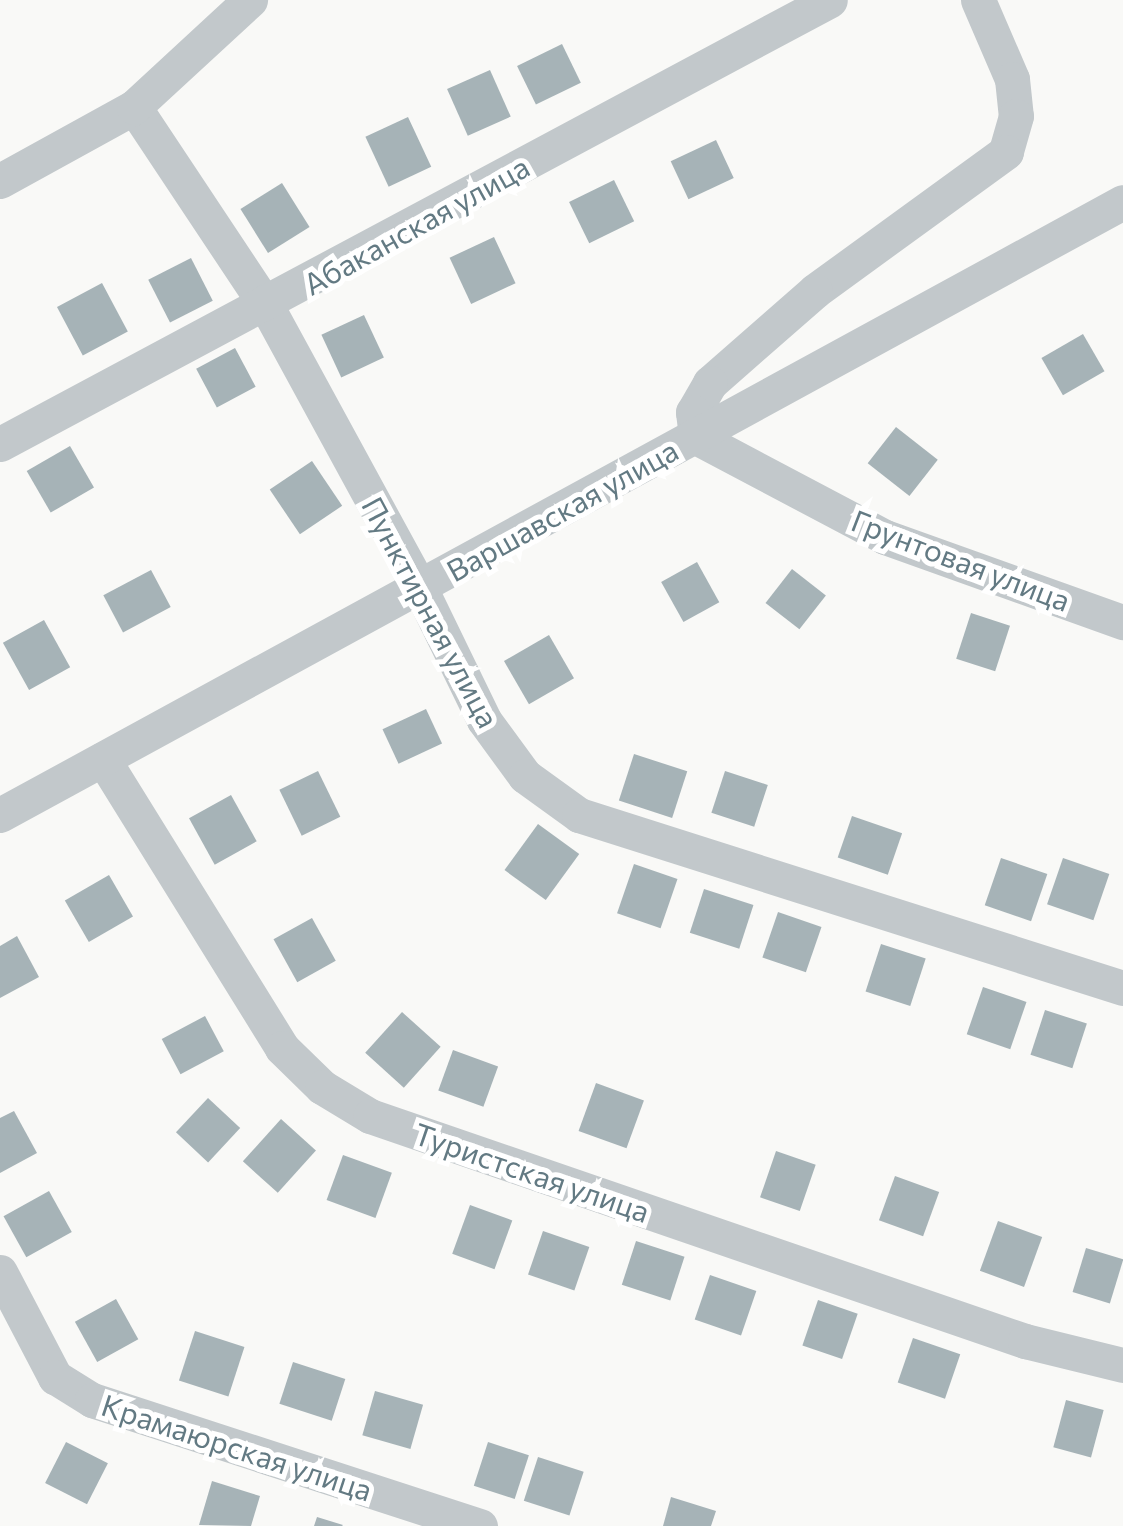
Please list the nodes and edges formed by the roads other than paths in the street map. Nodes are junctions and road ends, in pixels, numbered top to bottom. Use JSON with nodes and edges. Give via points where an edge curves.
{"nodes":[{"id":1,"x":250,"y":0,"type":"edge"},
{"id":2,"x":830,"y":0,"type":"edge"},
{"id":3,"x":978,"y":0,"type":"edge"},
{"id":4,"x":134,"y":107,"type":"junction"},
{"id":5,"x":0,"y":181,"type":"edge"},
{"id":6,"x":1123,"y":202,"type":"edge"},
{"id":7,"x":267,"y":307,"type":"junction"},
{"id":8,"x":696,"y":437,"type":"junction"},
{"id":9,"x":0,"y":444,"type":"edge"},
{"id":10,"x":420,"y":588,"type":"junction"},
{"id":11,"x":1123,"y":622,"type":"edge"},
{"id":12,"x":103,"y":759,"type":"junction"},
{"id":13,"x":0,"y":816,"type":"edge"},
{"id":14,"x":1123,"y":988,"type":"edge"},
{"id":15,"x":0,"y":1272,"type":"edge"},
{"id":16,"x":1123,"y":1365,"type":"edge"},
{"id":17,"x":480,"y":1526,"type":"edge"}],
"edges":[{"from":1,"to":4,"type":"street"},
{"from":2,"to":7,"type":"street","name":"Абаканская улица"},
{"from":3,"to":8,"type":"street","via":[[1012,79],[1016,116],[1006,152],[815,291],[710,382],[693,412]]},
{"from":4,"to":5,"type":"street"},
{"from":4,"to":7,"type":"street","name":"Пунктирная улица"},
{"from":6,"to":8,"type":"street","name":"Варшавская улица"},
{"from":7,"to":9,"type":"street","name":"Абаканская улица"},
{"from":7,"to":10,"type":"street","name":"Пунктирная улица"},
{"from":8,"to":10,"type":"street","name":"Варшавская улица"},
{"from":8,"to":11,"type":"street","name":"Грунтовая улица","via":[[885,538]]},
{"from":10,"to":12,"type":"street","name":"Варшавская улица"},
{"from":10,"to":14,"type":"street","name":"Пунктирная улица","via":[[484,720],[525,776],[579,815]]},
{"from":12,"to":13,"type":"street","name":"Варшавская улица"},
{"from":12,"to":16,"type":"street","name":"Туристская улица","via":[[282,1048],[322,1087],[370,1116],[1025,1341]]},
{"from":15,"to":17,"type":"street","name":"Крамаюрская улица","via":[[55,1377],[92,1400]]}]}
